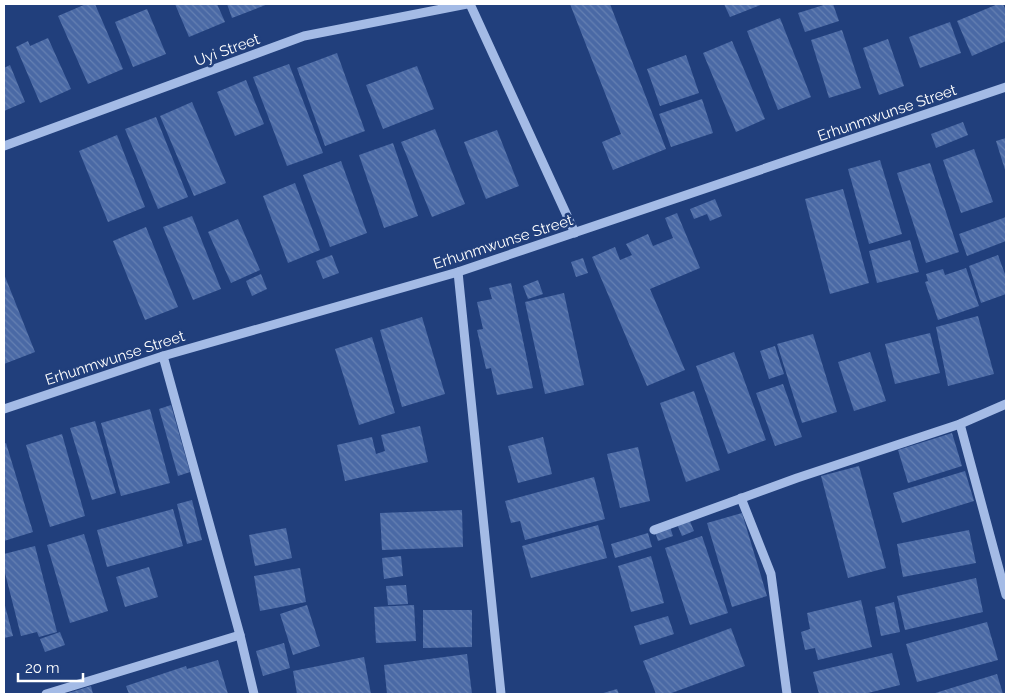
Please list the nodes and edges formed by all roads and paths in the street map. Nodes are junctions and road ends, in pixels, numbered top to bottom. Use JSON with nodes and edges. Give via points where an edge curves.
{"nodes":[{"id":1,"x":468,"y":4,"type":"edge"},
{"id":2,"x":1006,"y":87,"type":"edge"},
{"id":3,"x":4,"y":146,"type":"edge"},
{"id":4,"x":574,"y":233,"type":"junction"},
{"id":5,"x":458,"y":272,"type":"junction"},
{"id":6,"x":163,"y":356,"type":"junction"},
{"id":7,"x":1006,"y":404,"type":"edge"},
{"id":8,"x":4,"y":409,"type":"edge"},
{"id":9,"x":960,"y":424,"type":"junction"},
{"id":10,"x":741,"y":498,"type":"junction"},
{"id":11,"x":654,"y":530,"type":"dead end"},
{"id":12,"x":1006,"y":595,"type":"edge"},
{"id":13,"x":240,"y":635,"type":"junction"},
{"id":14,"x":46,"y":694,"type":"edge"},
{"id":15,"x":254,"y":694,"type":"edge"},
{"id":16,"x":501,"y":694,"type":"edge"},
{"id":17,"x":787,"y":694,"type":"edge"}],
"edges":[{"from":1,"to":3,"type":"street","name":"Uyi Street","via":[[304,36]]},
{"from":1,"to":4,"type":"street"},
{"from":2,"to":4,"type":"street","name":"Erhunmwunse Street"},
{"from":4,"to":5,"type":"street","name":"Erhunmwunse Street"},
{"from":5,"to":6,"type":"street","name":"Erhunmwunse Street"},
{"from":5,"to":16,"type":"street"},
{"from":6,"to":8,"type":"street","name":"Erhunmwunse Street"},
{"from":6,"to":13,"type":"street"},
{"from":7,"to":9,"type":"street"},
{"from":9,"to":10,"type":"street"},
{"from":9,"to":12,"type":"street"},
{"from":10,"to":11,"type":"street"},
{"from":10,"to":17,"type":"street","via":[[771,574]]},
{"from":13,"to":14,"type":"street"},
{"from":13,"to":15,"type":"street"}]}
